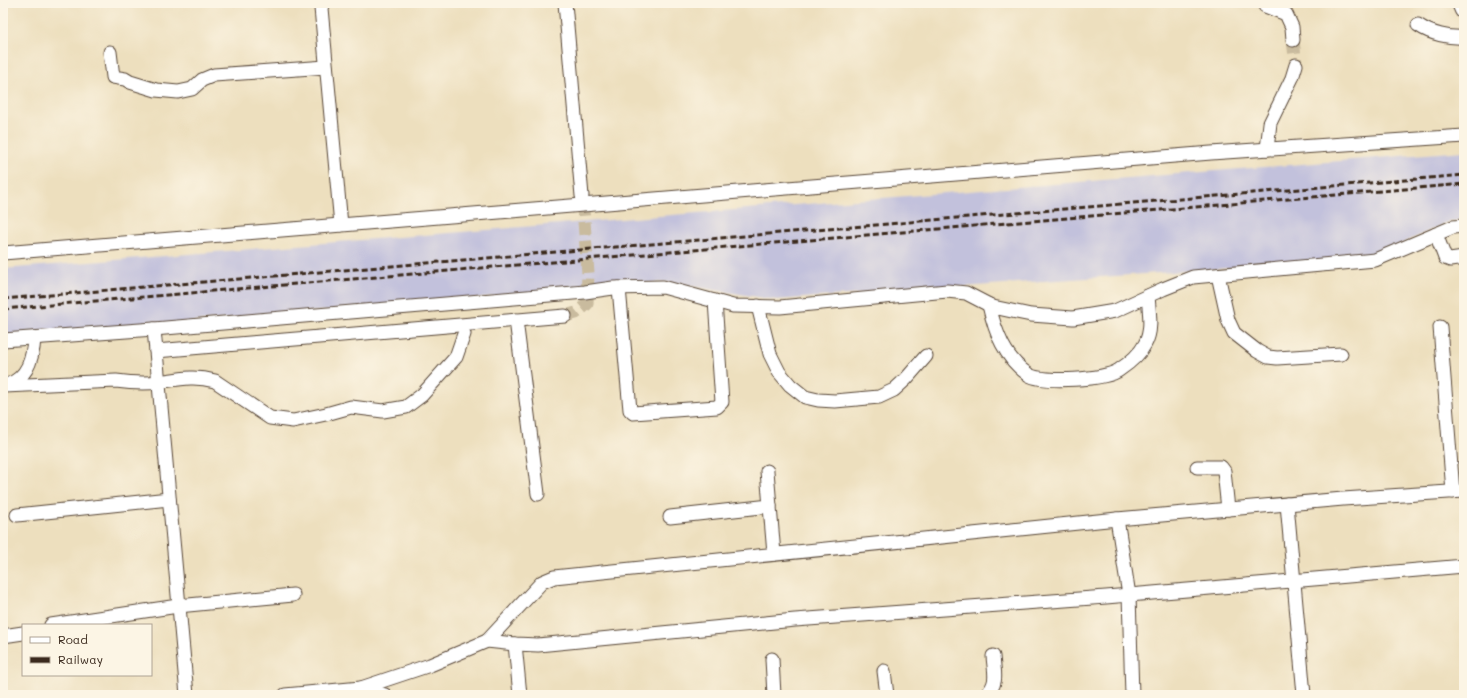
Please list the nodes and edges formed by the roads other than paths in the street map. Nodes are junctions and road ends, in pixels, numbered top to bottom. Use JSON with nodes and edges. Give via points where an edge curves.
{"nodes":[{"id":1,"x":322,"y":3,"type":"edge"},
{"id":2,"x":565,"y":3,"type":"edge"},
{"id":3,"x":1461,"y":3,"type":"edge"},
{"id":4,"x":1266,"y":6,"type":"dead end"},
{"id":5,"x":1464,"y":10,"type":"edge"},
{"id":6,"x":1418,"y":25,"type":"dead end"},
{"id":7,"x":1464,"y":37,"type":"edge"},
{"id":8,"x":1293,"y":40,"type":"tunnel mouth"},
{"id":9,"x":110,"y":52,"type":"dead end"},
{"id":10,"x":1296,"y":65,"type":"tunnel mouth"},
{"id":11,"x":326,"y":67,"type":"junction"},
{"id":12,"x":1464,"y":136,"type":"edge"},
{"id":13,"x":1267,"y":149,"type":"junction"},
{"id":14,"x":582,"y":196,"type":"tunnel mouth"},
{"id":15,"x":341,"y":225,"type":"junction"},
{"id":16,"x":1464,"y":226,"type":"edge"},
{"id":17,"x":1436,"y":234,"type":"junction"},
{"id":18,"x":3,"y":253,"type":"edge"},
{"id":19,"x":1464,"y":258,"type":"edge"},
{"id":20,"x":1218,"y":275,"type":"junction"},
{"id":21,"x":620,"y":288,"type":"junction"},
{"id":22,"x":1148,"y":296,"type":"junction"},
{"id":23,"x":715,"y":301,"type":"junction"},
{"id":24,"x":989,"y":305,"type":"junction"},
{"id":25,"x":758,"y":306,"type":"junction"},
{"id":26,"x":564,"y":316,"type":"tunnel mouth"},
{"id":27,"x":516,"y":320,"type":"junction"},
{"id":28,"x":1440,"y":326,"type":"dead end"},
{"id":29,"x":154,"y":329,"type":"junction"},
{"id":30,"x":464,"y":334,"type":"dead end"},
{"id":31,"x":34,"y":338,"type":"junction"},
{"id":32,"x":3,"y":340,"type":"edge"},
{"id":33,"x":156,"y":351,"type":"junction"},
{"id":34,"x":1341,"y":354,"type":"dead end"},
{"id":35,"x":926,"y":356,"type":"dead end"},
{"id":36,"x":159,"y":382,"type":"junction"},
{"id":37,"x":4,"y":386,"type":"edge"},
{"id":38,"x":1197,"y":467,"type":"dead end"},
{"id":39,"x":767,"y":471,"type":"dead end"},
{"id":40,"x":1459,"y":492,"type":"edge"},
{"id":41,"x":538,"y":494,"type":"dead end"},
{"id":42,"x":169,"y":499,"type":"junction"},
{"id":43,"x":1287,"y":504,"type":"junction"},
{"id":44,"x":770,"y":506,"type":"junction"},
{"id":45,"x":1228,"y":509,"type":"junction"},
{"id":46,"x":17,"y":515,"type":"dead end"},
{"id":47,"x":670,"y":516,"type":"dead end"},
{"id":48,"x":1117,"y":519,"type":"junction"},
{"id":49,"x":774,"y":554,"type":"junction"},
{"id":50,"x":1464,"y":566,"type":"edge"},
{"id":51,"x":1294,"y":581,"type":"junction"},
{"id":52,"x":293,"y":595,"type":"dead end"},
{"id":53,"x":1129,"y":595,"type":"junction"},
{"id":54,"x":178,"y":606,"type":"junction"},
{"id":55,"x":58,"y":624,"type":"edge"},
{"id":56,"x":22,"y":633,"type":"edge"},
{"id":57,"x":3,"y":636,"type":"edge"},
{"id":58,"x":487,"y":641,"type":"junction"},
{"id":59,"x":515,"y":644,"type":"junction"},
{"id":60,"x":993,"y":656,"type":"dead end"},
{"id":61,"x":772,"y":659,"type":"dead end"},
{"id":62,"x":884,"y":671,"type":"dead end"},
{"id":63,"x":361,"y":688,"type":"junction"},
{"id":64,"x":187,"y":695,"type":"edge"},
{"id":65,"x":285,"y":695,"type":"edge"},
{"id":66,"x":386,"y":695,"type":"edge"},
{"id":67,"x":520,"y":695,"type":"edge"},
{"id":68,"x":774,"y":695,"type":"edge"},
{"id":69,"x":887,"y":695,"type":"edge"},
{"id":70,"x":986,"y":695,"type":"edge"},
{"id":71,"x":1132,"y":695,"type":"edge"},
{"id":72,"x":1304,"y":695,"type":"edge"}],
"edges":[{"from":1,"to":11,"type":"street"},
{"from":2,"to":14,"type":"street"},
{"from":3,"to":5,"type":"highway"},
{"from":4,"to":8,"type":"street","via":[[1286,14],[1292,26]]},
{"from":6,"to":7,"type":"street","via":[[1444,36]]},
{"from":9,"to":11,"type":"street","via":[[113,77],[156,90],[178,92],[192,89],[202,80],[214,75]]},
{"from":10,"to":13,"type":"street","via":[[1270,123]]},
{"from":11,"to":15,"type":"street"},
{"from":12,"to":13,"type":"street"},
{"from":13,"to":15,"type":"street"},
{"from":15,"to":18,"type":"street"},
{"from":16,"to":17,"type":"street","via":[[1453,227]]},
{"from":17,"to":19,"type":"street","via":[[1445,258]]},
{"from":17,"to":20,"type":"street","via":[[1376,260]]},
{"from":20,"to":22,"type":"street","via":[[1194,277]]},
{"from":20,"to":34,"type":"street","via":[[1228,320],[1234,333],[1257,351],[1268,357],[1277,358]]},
{"from":21,"to":23,"type":"street","via":[[663,287]]},
{"from":21,"to":23,"type":"street","via":[[630,410],[633,413],[720,406],[722,402]]},
{"from":21,"to":29,"type":"street"},
{"from":22,"to":24,"type":"street","via":[[1115,311],[1073,318],[1031,315]]},
{"from":22,"to":24,"type":"street","via":[[1149,322],[1145,344],[1119,371],[1098,377],[1045,380],[1031,375],[1016,364],[1004,349]]},
{"from":23,"to":25,"type":"street","via":[[733,306]]},
{"from":24,"to":25,"type":"street","via":[[966,293],[947,291],[780,307]]},
{"from":25,"to":35,"type":"street","via":[[770,354],[779,372],[805,397],[835,401],[879,397],[894,390]]},
{"from":26,"to":27,"type":"street"},
{"from":27,"to":33,"type":"street"},
{"from":27,"to":41,"type":"street"},
{"from":28,"to":40,"type":"street"},
{"from":29,"to":31,"type":"street"},
{"from":29,"to":33,"type":"street"},
{"from":30,"to":36,"type":"street","via":[[456,357],[422,395],[406,407],[384,411],[351,407],[293,421],[270,418],[214,381],[204,378],[176,378]]},
{"from":31,"to":32,"type":"street"},
{"from":31,"to":37,"type":"street","via":[[30,362],[24,374],[14,383]]},
{"from":33,"to":36,"type":"street"},
{"from":36,"to":37,"type":"street","via":[[132,384],[116,381]]},
{"from":36,"to":42,"type":"street"},
{"from":38,"to":45,"type":"street","via":[[1223,468]]},
{"from":39,"to":44,"type":"street"},
{"from":40,"to":43,"type":"street"},
{"from":42,"to":46,"type":"street"},
{"from":42,"to":54,"type":"street"},
{"from":43,"to":45,"type":"street"},
{"from":43,"to":51,"type":"street"},
{"from":44,"to":47,"type":"street"},
{"from":44,"to":49,"type":"street"},
{"from":45,"to":48,"type":"street"},
{"from":48,"to":49,"type":"street"},
{"from":48,"to":53,"type":"street"},
{"from":49,"to":58,"type":"street","via":[[554,577],[542,582]]},
{"from":50,"to":51,"type":"street"},
{"from":51,"to":53,"type":"street"},
{"from":51,"to":72,"type":"street"},
{"from":52,"to":54,"type":"street"},
{"from":53,"to":59,"type":"street","via":[[795,620],[538,645]]},
{"from":53,"to":71,"type":"street"},
{"from":54,"to":55,"type":"street"},
{"from":54,"to":64,"type":"street"},
{"from":56,"to":57,"type":"street"},
{"from":58,"to":59,"type":"street"},
{"from":58,"to":63,"type":"street","via":[[430,665]]},
{"from":59,"to":67,"type":"street"},
{"from":60,"to":70,"type":"street","via":[[995,682]]},
{"from":61,"to":68,"type":"street"},
{"from":62,"to":69,"type":"street"},
{"from":63,"to":65,"type":"street"},
{"from":63,"to":66,"type":"street"}]}
